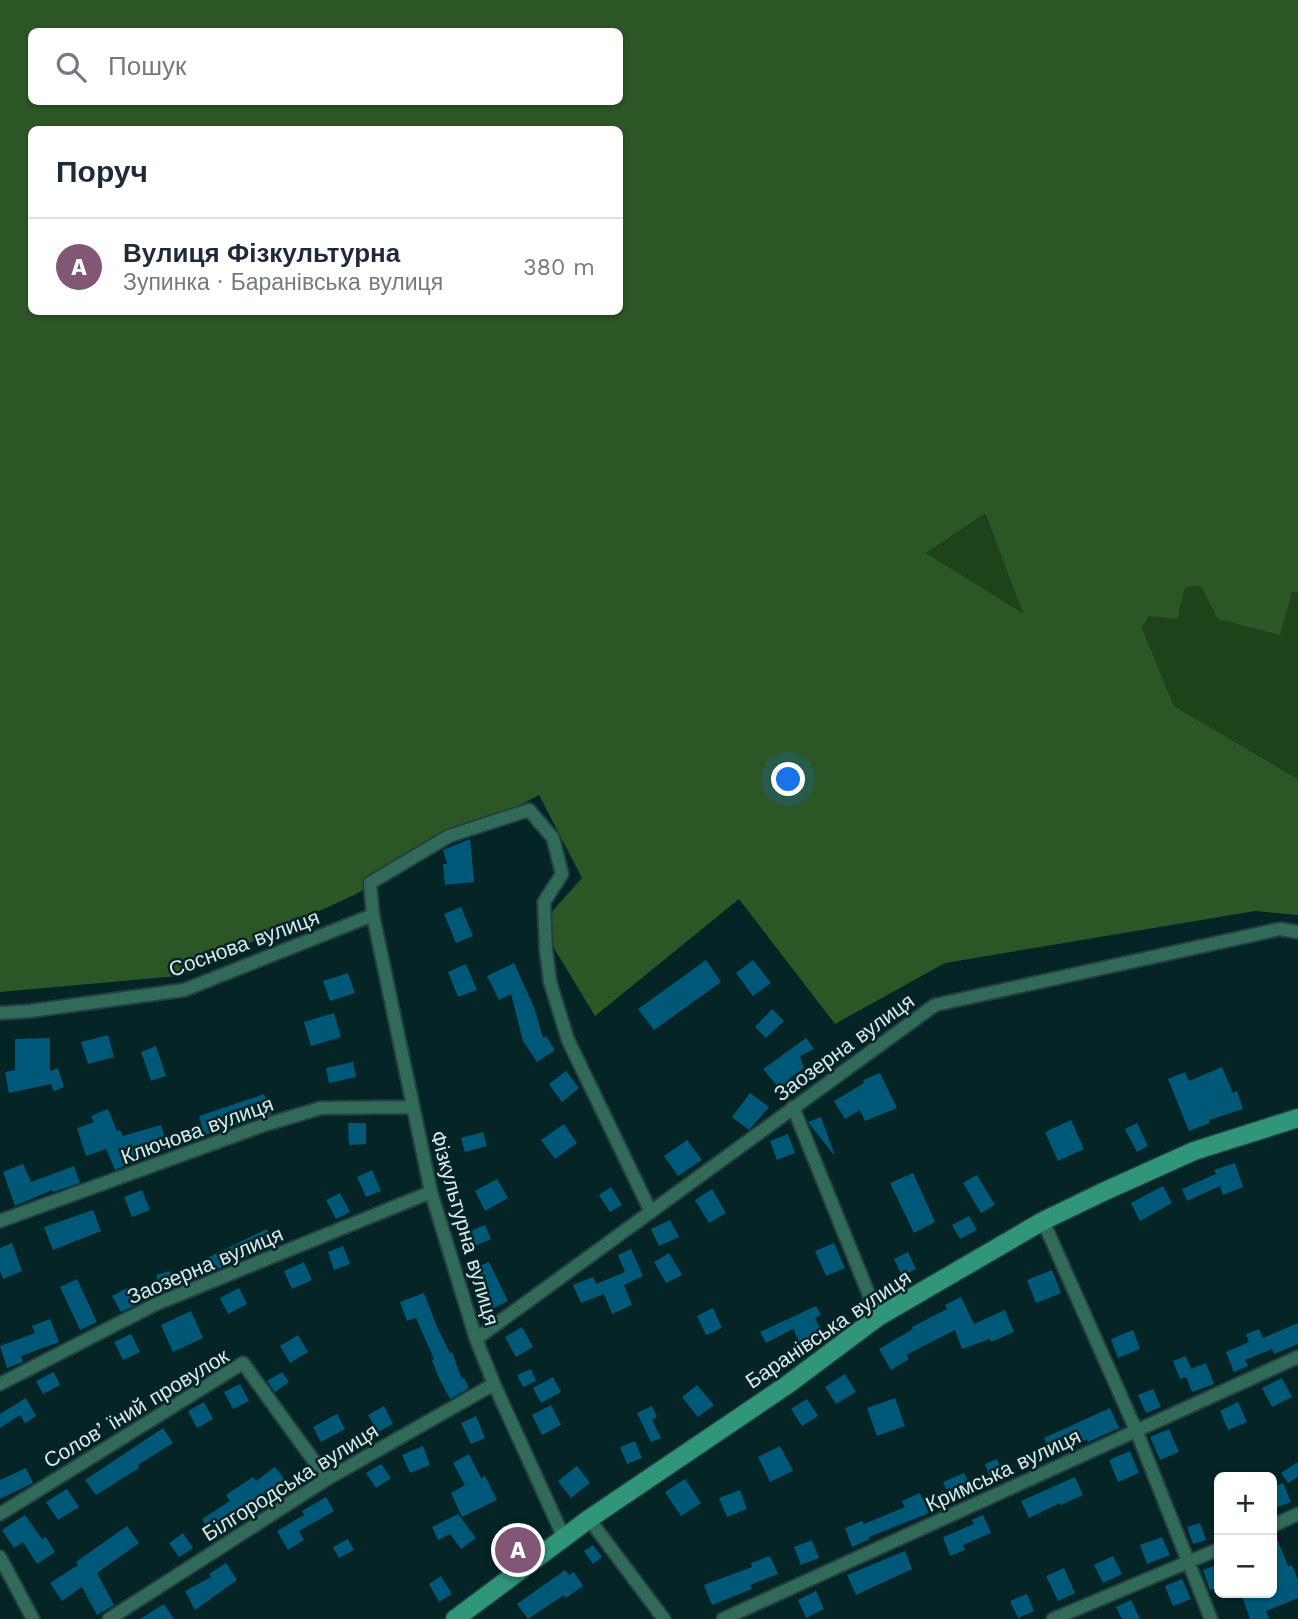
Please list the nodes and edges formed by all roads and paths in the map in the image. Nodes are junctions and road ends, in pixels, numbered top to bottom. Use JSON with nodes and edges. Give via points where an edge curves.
{"nodes":[{"id":1,"x":373,"y":915,"type":"junction"},
{"id":2,"x":1298,"y":932,"type":"edge"},
{"id":3,"x":0,"y":1013,"type":"edge"},
{"id":4,"x":412,"y":1107,"type":"junction"},
{"id":5,"x":793,"y":1107,"type":"junction"},
{"id":6,"x":1298,"y":1118,"type":"edge"},
{"id":7,"x":431,"y":1192,"type":"junction"},
{"id":8,"x":651,"y":1212,"type":"junction"},
{"id":9,"x":0,"y":1221,"type":"edge"},
{"id":10,"x":1043,"y":1221,"type":"junction"},
{"id":11,"x":878,"y":1317,"type":"junction"},
{"id":12,"x":476,"y":1339,"type":"junction"},
{"id":13,"x":1298,"y":1357,"type":"edge"},
{"id":14,"x":0,"y":1384,"type":"edge"},
{"id":15,"x":494,"y":1384,"type":"junction"},
{"id":16,"x":1136,"y":1430,"type":"junction"},
{"id":17,"x":327,"y":1479,"type":"junction"},
{"id":18,"x":0,"y":1514,"type":"edge"},
{"id":19,"x":1298,"y":1514,"type":"edge"},
{"id":20,"x":589,"y":1519,"type":"junction"},
{"id":21,"x":1277,"y":1524,"type":"edge"},
{"id":22,"x":564,"y":1538,"type":"junction"},
{"id":23,"x":1214,"y":1551,"type":"edge"},
{"id":24,"x":0,"y":1557,"type":"edge"},
{"id":25,"x":1188,"y":1562,"type":"junction"},
{"id":26,"x":33,"y":1619,"type":"edge"},
{"id":27,"x":109,"y":1619,"type":"edge"},
{"id":28,"x":455,"y":1619,"type":"edge"},
{"id":29,"x":664,"y":1619,"type":"edge"},
{"id":30,"x":723,"y":1619,"type":"edge"},
{"id":31,"x":1053,"y":1619,"type":"edge"},
{"id":32,"x":1211,"y":1619,"type":"edge"}],
"edges":[{"from":1,"to":3,"type":"street","name":"Соснова вулиця","via":[[184,990]]},
{"from":1,"to":4,"type":"street","name":"Фізкультурна вулиця"},
{"from":1,"to":8,"type":"street","name":"Фізкультурна вулиця","via":[[370,883],[449,836],[529,810],[553,838],[562,874],[544,902],[550,982],[568,1040]]},
{"from":2,"to":5,"type":"street","name":"Заозерна вулиця","via":[[1280,929],[935,1005]]},
{"from":4,"to":7,"type":"street","name":"Фізкультурна вулиця"},
{"from":4,"to":9,"type":"street","name":"Ключова вулиця","via":[[321,1108]]},
{"from":5,"to":8,"type":"street","name":"Заозерна вулиця"},
{"from":5,"to":11,"type":"street"},
{"from":6,"to":10,"type":"main road","name":"Баранівська вулиця","via":[[1194,1151]]},
{"from":7,"to":12,"type":"street","name":"Фізкультурна вулиця"},
{"from":7,"to":14,"type":"street","name":"Заозерна вулиця","via":[[156,1304]]},
{"from":8,"to":12,"type":"street","name":"Заозерна вулиця"},
{"from":10,"to":11,"type":"main road","name":"Баранівська вулиця"},
{"from":10,"to":16,"type":"street"},
{"from":11,"to":20,"type":"main road","name":"Баранівська вулиця","via":[[787,1385]]},
{"from":12,"to":15,"type":"street","name":"Фізкультурна вулиця"},
{"from":13,"to":16,"type":"street","name":"Кримська вулиця"},
{"from":15,"to":17,"type":"street","name":"Білгородська вулиця"},
{"from":15,"to":22,"type":"street","name":"Фізкультурна вулиця"},
{"from":16,"to":25,"type":"street"},
{"from":16,"to":30,"type":"street","name":"Кримська вулиця"},
{"from":17,"to":18,"type":"street","name":"Соловʼїний провулок","via":[[243,1363]]},
{"from":17,"to":27,"type":"street","name":"Білгородська вулиця"},
{"from":19,"to":21,"type":"street"},
{"from":20,"to":22,"type":"main road","name":"Баранівська вулиця"},
{"from":20,"to":29,"type":"street"},
{"from":22,"to":28,"type":"main road","name":"Баранівська вулиця"},
{"from":23,"to":25,"type":"street"},
{"from":24,"to":26,"type":"street"},
{"from":25,"to":31,"type":"street"},
{"from":25,"to":32,"type":"street"}]}
